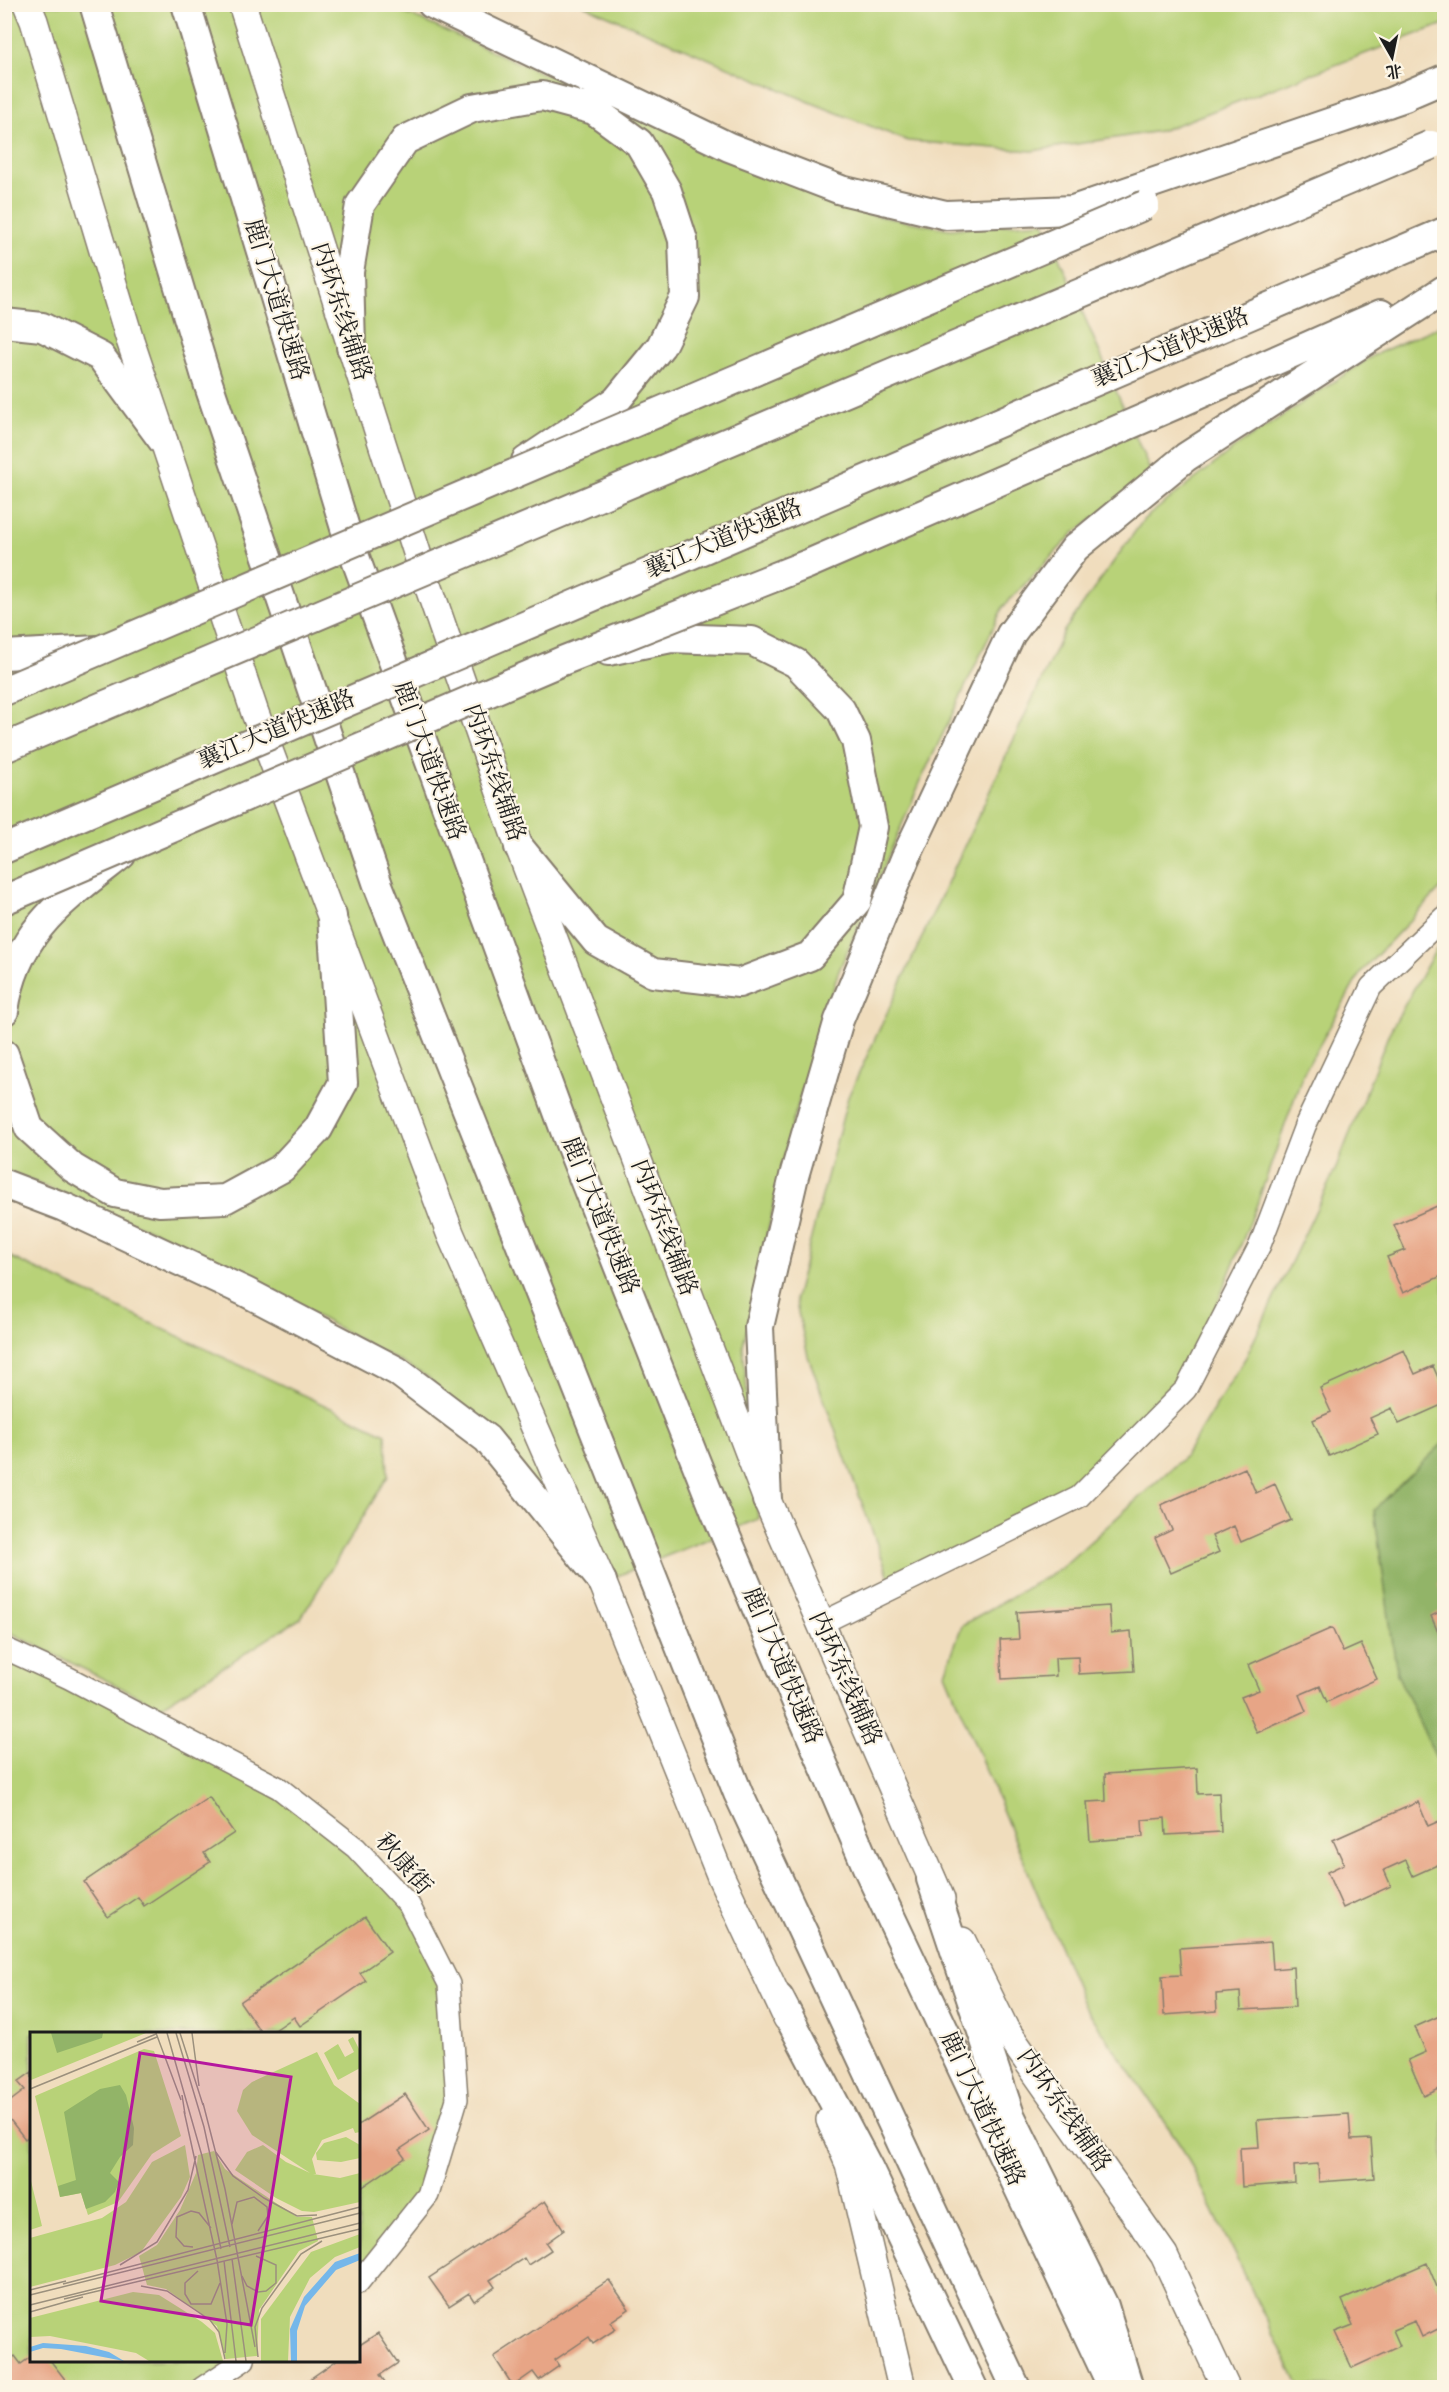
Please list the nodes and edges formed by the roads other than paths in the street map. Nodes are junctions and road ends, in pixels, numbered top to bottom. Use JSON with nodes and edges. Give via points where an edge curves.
{"nodes":[{"id":1,"x":27,"y":4,"type":"edge"},
{"id":2,"x":94,"y":4,"type":"edge"},
{"id":3,"x":186,"y":4,"type":"edge"},
{"id":4,"x":242,"y":4,"type":"edge"},
{"id":5,"x":432,"y":4,"type":"edge"},
{"id":6,"x":1444,"y":79,"type":"edge"},
{"id":7,"x":1405,"y":96,"type":"junction"},
{"id":8,"x":1438,"y":142,"type":"edge"},
{"id":9,"x":1444,"y":232,"type":"edge"},
{"id":10,"x":1444,"y":288,"type":"edge"},
{"id":11,"x":4,"y":322,"type":"edge"},
{"id":12,"x":351,"y":347,"type":"junction"},
{"id":13,"x":163,"y":441,"type":"junction"},
{"id":14,"x":486,"y":487,"type":"junction"},
{"id":15,"x":101,"y":649,"type":"junction"},
{"id":16,"x":4,"y":655,"type":"edge"},
{"id":17,"x":562,"y":661,"type":"junction"},
{"id":18,"x":4,"y":691,"type":"edge"},
{"id":19,"x":4,"y":748,"type":"edge"},
{"id":20,"x":133,"y":846,"type":"junction"},
{"id":21,"x":519,"y":847,"type":"junction"},
{"id":22,"x":4,"y":849,"type":"edge"},
{"id":23,"x":4,"y":900,"type":"edge"},
{"id":24,"x":332,"y":916,"type":"junction"},
{"id":25,"x":1444,"y":917,"type":"edge"},
{"id":26,"x":4,"y":1011,"type":"edge"},
{"id":27,"x":4,"y":1054,"type":"edge"},
{"id":28,"x":4,"y":1184,"type":"edge"},
{"id":29,"x":766,"y":1500,"type":"junction"},
{"id":30,"x":602,"y":1581,"type":"junction"},
{"id":31,"x":820,"y":1624,"type":"junction"},
{"id":32,"x":4,"y":1648,"type":"edge"},
{"id":33,"x":931,"y":1879,"type":"junction"},
{"id":34,"x":779,"y":1998,"type":"junction"},
{"id":35,"x":360,"y":2280,"type":"edge"},
{"id":36,"x":242,"y":2362,"type":"edge"},
{"id":37,"x":202,"y":2388,"type":"edge"},
{"id":38,"x":902,"y":2388,"type":"edge"},
{"id":39,"x":973,"y":2388,"type":"edge"},
{"id":40,"x":1016,"y":2388,"type":"edge"},
{"id":41,"x":1113,"y":2388,"type":"edge"},
{"id":42,"x":1128,"y":2388,"type":"edge"},
{"id":43,"x":1226,"y":2388,"type":"edge"}],
"edges":[{"from":1,"to":13,"type":"main road"},
{"from":2,"to":40,"type":"highway","via":[[207,380],[378,885],[738,1793]]},
{"from":3,"to":41,"type":"highway","name":"鹿门大道快速路","via":[[348,538],[568,1139],[716,1513],[867,1867]]},
{"from":4,"to":12,"type":"main road","name":"内环东线辅路"},
{"from":5,"to":7,"type":"highway","via":[[729,147],[841,190],[946,215],[1073,210]]},
{"from":6,"to":7,"type":"highway"},
{"from":7,"to":14,"type":"highway","bridge":true},
{"from":8,"to":19,"type":"highway","bridge":true},
{"from":9,"to":22,"type":"highway","name":"襄江大道快速路","bridge":true},
{"from":10,"to":17,"type":"highway","bridge":true,"via":[[808,564]]},
{"from":10,"to":29,"type":"highway","via":[[1186,457],[1075,548],[1011,634],[905,859],[839,1020],[794,1176],[759,1327]]},
{"from":11,"to":13,"type":"highway","via":[[42,327],[101,357]]},
{"from":12,"to":14,"type":"highway","bridge":true,"via":[[349,272],[360,205],[405,140],[472,108],[542,96],[594,110],[639,143],[667,191],[683,240],[685,297],[661,346],[616,401]]},
{"from":12,"to":21,"type":"main road","name":"内环东线辅路","via":[[419,559]]},
{"from":13,"to":24,"type":"main road","via":[[255,713]]},
{"from":14,"to":15,"type":"highway","bridge":true},
{"from":15,"to":16,"type":"highway"},
{"from":15,"to":18,"type":"highway","bridge":true},
{"from":17,"to":20,"type":"highway","bridge":true},
{"from":17,"to":21,"type":"highway","bridge":true,"via":[[671,638],[752,641],[796,663],[841,710],[856,741],[873,827],[857,900],[810,956],[740,983],[653,973],[596,941]]},
{"from":20,"to":23,"type":"highway","bridge":true},
{"from":20,"to":26,"type":"highway","via":[[57,904],[28,941],[21,950]]},
{"from":21,"to":29,"type":"main road","name":"内环东线辅路"},
{"from":24,"to":27,"type":"highway","via":[[343,1083],[318,1129],[282,1168],[225,1199],[160,1202],[115,1193],[73,1168],[29,1128]]},
{"from":24,"to":30,"type":"main road","via":[[450,1233]]},
{"from":25,"to":31,"type":"street","via":[[1371,987],[1305,1126],[1260,1245],[1186,1389],[1079,1497]]},
{"from":28,"to":30,"type":"highway","via":[[64,1207],[246,1292],[397,1371],[487,1439]]},
{"from":29,"to":31,"type":"main road","name":"内环东线辅路"},
{"from":30,"to":34,"type":"main road","via":[[722,1877]]},
{"from":31,"to":33,"type":"main road","name":"内环东线辅路"},
{"from":32,"to":35,"type":"street","name":"秋康街","via":[[279,1788],[356,1848],[408,1905],[449,1984],[458,2099],[428,2195]]},
{"from":33,"to":42,"type":"highway","via":[[1010,2115],[1104,2306]]},
{"from":33,"to":43,"type":"main road","name":"内环东线辅路","via":[[1005,2029],[1164,2255]]},
{"from":34,"to":38,"type":"main road","via":[[849,2164]]},
{"from":34,"to":39,"type":"highway","via":[[869,2169]]},
{"from":36,"to":37,"type":"street"}]}
